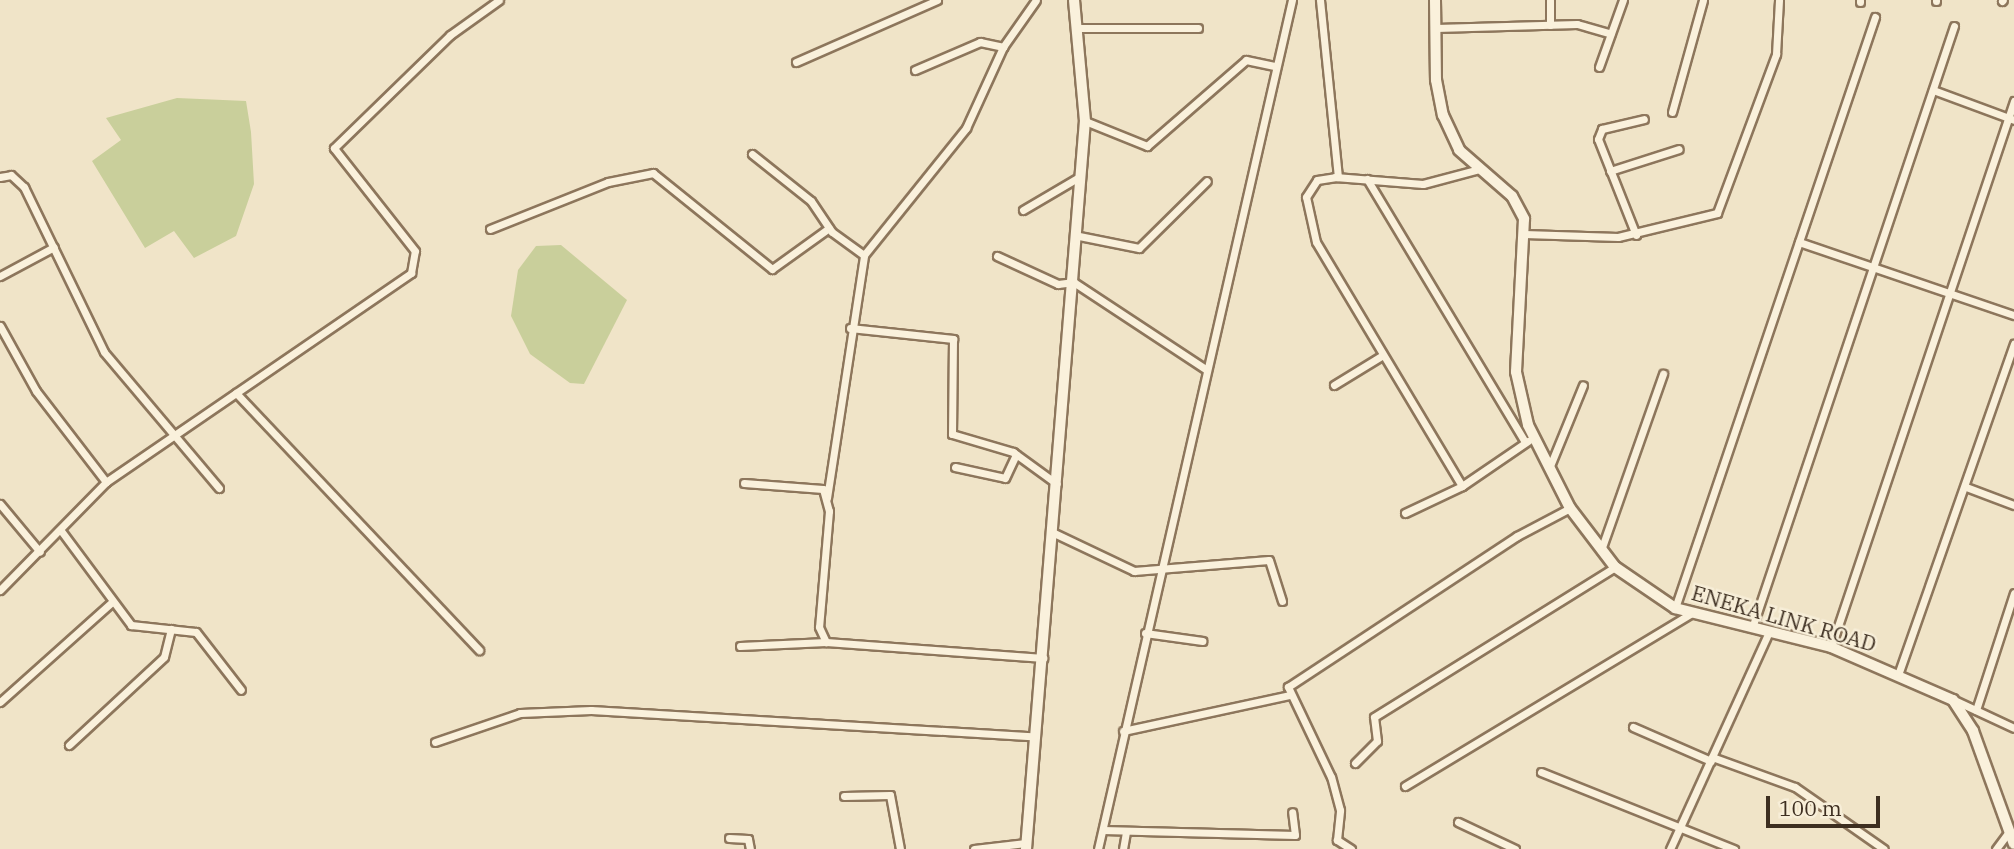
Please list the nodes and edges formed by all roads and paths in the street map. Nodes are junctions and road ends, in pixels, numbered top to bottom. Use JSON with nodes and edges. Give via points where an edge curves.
{"nodes":[{"id":1,"x":499,"y":0,"type":"edge"},
{"id":2,"x":937,"y":0,"type":"edge"},
{"id":3,"x":1037,"y":0,"type":"edge"},
{"id":4,"x":1074,"y":0,"type":"edge"},
{"id":5,"x":1292,"y":0,"type":"edge"},
{"id":6,"x":1320,"y":0,"type":"edge"},
{"id":7,"x":1435,"y":0,"type":"edge"},
{"id":8,"x":1550,"y":0,"type":"edge"},
{"id":9,"x":1623,"y":0,"type":"edge"},
{"id":10,"x":1703,"y":0,"type":"edge"},
{"id":11,"x":1779,"y":0,"type":"edge"},
{"id":12,"x":1875,"y":17,"type":"dead end"},
{"id":13,"x":1550,"y":25,"type":"junction"},
{"id":14,"x":1954,"y":26,"type":"dead end"},
{"id":15,"x":1078,"y":28,"type":"junction"},
{"id":16,"x":1198,"y":28,"type":"dead end"},
{"id":17,"x":1436,"y":28,"type":"junction"},
{"id":18,"x":1611,"y":34,"type":"junction"},
{"id":19,"x":1003,"y":47,"type":"junction"},
{"id":20,"x":796,"y":62,"type":"dead end"},
{"id":21,"x":1275,"y":66,"type":"junction"},
{"id":22,"x":1599,"y":67,"type":"dead end"},
{"id":23,"x":915,"y":70,"type":"dead end"},
{"id":24,"x":1933,"y":90,"type":"junction"},
{"id":25,"x":2014,"y":101,"type":"edge"},
{"id":26,"x":1672,"y":112,"type":"dead end"},
{"id":27,"x":1644,"y":119,"type":"dead end"},
{"id":28,"x":2011,"y":119,"type":"edge"},
{"id":29,"x":1086,"y":121,"type":"junction"},
{"id":30,"x":1679,"y":149,"type":"dead end"},
{"id":31,"x":752,"y":154,"type":"dead end"},
{"id":32,"x":1476,"y":170,"type":"junction"},
{"id":33,"x":1610,"y":171,"type":"junction"},
{"id":34,"x":1082,"y":176,"type":"junction"},
{"id":35,"x":0,"y":177,"type":"edge"},
{"id":36,"x":1338,"y":177,"type":"junction"},
{"id":37,"x":1367,"y":179,"type":"junction"},
{"id":38,"x":1207,"y":181,"type":"dead end"},
{"id":39,"x":1023,"y":210,"type":"dead end"},
{"id":40,"x":829,"y":228,"type":"junction"},
{"id":41,"x":490,"y":229,"type":"dead end"},
{"id":42,"x":1524,"y":234,"type":"junction"},
{"id":43,"x":1079,"y":236,"type":"junction"},
{"id":44,"x":1636,"y":236,"type":"junction"},
{"id":45,"x":1799,"y":242,"type":"junction"},
{"id":46,"x":54,"y":247,"type":"junction"},
{"id":47,"x":863,"y":255,"type":"junction"},
{"id":48,"x":998,"y":256,"type":"dead end"},
{"id":49,"x":1871,"y":264,"type":"junction"},
{"id":50,"x":0,"y":276,"type":"edge"},
{"id":51,"x":1075,"y":283,"type":"junction"},
{"id":52,"x":1949,"y":292,"type":"junction"},
{"id":53,"x":2014,"y":315,"type":"edge"},
{"id":54,"x":0,"y":326,"type":"edge"},
{"id":55,"x":850,"y":328,"type":"junction"},
{"id":56,"x":2014,"y":344,"type":"edge"},
{"id":57,"x":1383,"y":355,"type":"junction"},
{"id":58,"x":1207,"y":370,"type":"junction"},
{"id":59,"x":1663,"y":374,"type":"dead end"},
{"id":60,"x":1334,"y":385,"type":"dead end"},
{"id":61,"x":1583,"y":385,"type":"dead end"},
{"id":62,"x":236,"y":393,"type":"junction"},
{"id":63,"x":174,"y":439,"type":"junction"},
{"id":64,"x":1529,"y":440,"type":"junction"},
{"id":65,"x":1016,"y":454,"type":"junction"},
{"id":66,"x":1550,"y":466,"type":"junction"},
{"id":67,"x":955,"y":467,"type":"dead end"},
{"id":68,"x":106,"y":482,"type":"junction"},
{"id":69,"x":744,"y":483,"type":"dead end"},
{"id":70,"x":1058,"y":484,"type":"junction"},
{"id":71,"x":1462,"y":486,"type":"junction"},
{"id":72,"x":1966,"y":487,"type":"junction"},
{"id":73,"x":219,"y":488,"type":"dead end"},
{"id":74,"x":827,"y":498,"type":"junction"},
{"id":75,"x":0,"y":504,"type":"edge"},
{"id":76,"x":2014,"y":505,"type":"edge"},
{"id":77,"x":1570,"y":508,"type":"junction"},
{"id":78,"x":1405,"y":513,"type":"dead end"},
{"id":79,"x":62,"y":532,"type":"junction"},
{"id":80,"x":1054,"y":533,"type":"junction"},
{"id":81,"x":1601,"y":550,"type":"junction"},
{"id":82,"x":40,"y":552,"type":"junction"},
{"id":83,"x":1158,"y":566,"type":"junction"},
{"id":84,"x":1615,"y":567,"type":"junction"},
{"id":85,"x":0,"y":590,"type":"edge"},
{"id":86,"x":2014,"y":593,"type":"edge"},
{"id":87,"x":1282,"y":601,"type":"dead end"},
{"id":88,"x":112,"y":602,"type":"junction"},
{"id":89,"x":1675,"y":608,"type":"junction"},
{"id":90,"x":1690,"y":614,"type":"junction"},
{"id":91,"x":1752,"y":628,"type":"junction"},
{"id":92,"x":171,"y":629,"type":"junction"},
{"id":93,"x":1769,"y":632,"type":"junction"},
{"id":94,"x":1145,"y":633,"type":"junction"},
{"id":95,"x":1202,"y":641,"type":"dead end"},
{"id":96,"x":826,"y":642,"type":"junction"},
{"id":97,"x":740,"y":646,"type":"dead end"},
{"id":98,"x":1830,"y":647,"type":"junction"},
{"id":99,"x":479,"y":650,"type":"dead end"},
{"id":100,"x":1043,"y":658,"type":"junction"},
{"id":101,"x":1899,"y":672,"type":"junction"},
{"id":102,"x":241,"y":690,"type":"dead end"},
{"id":103,"x":1289,"y":695,"type":"junction"},
{"id":104,"x":1954,"y":700,"type":"junction"},
{"id":105,"x":0,"y":702,"type":"edge"},
{"id":106,"x":1976,"y":710,"type":"junction"},
{"id":107,"x":1633,"y":727,"type":"dead end"},
{"id":108,"x":2014,"y":728,"type":"edge"},
{"id":109,"x":1123,"y":731,"type":"junction"},
{"id":110,"x":1035,"y":736,"type":"junction"},
{"id":111,"x":435,"y":742,"type":"dead end"},
{"id":112,"x":69,"y":745,"type":"dead end"},
{"id":113,"x":1712,"y":759,"type":"junction"},
{"id":114,"x":1355,"y":763,"type":"dead end"},
{"id":115,"x":1541,"y":772,"type":"dead end"},
{"id":116,"x":1405,"y":786,"type":"dead end"},
{"id":117,"x":844,"y":796,"type":"dead end"},
{"id":118,"x":1292,"y":812,"type":"dead end"},
{"id":119,"x":1458,"y":822,"type":"dead end"},
{"id":120,"x":1679,"y":829,"type":"junction"},
{"id":121,"x":1103,"y":830,"type":"junction"},
{"id":122,"x":1126,"y":832,"type":"junction"},
{"id":123,"x":2009,"y":832,"type":"junction"},
{"id":124,"x":729,"y":838,"type":"dead end"},
{"id":125,"x":2014,"y":845,"type":"edge"},
{"id":126,"x":1026,"y":846,"type":"edge"},
{"id":127,"x":750,"y":849,"type":"edge"},
{"id":128,"x":900,"y":849,"type":"edge"},
{"id":129,"x":974,"y":849,"type":"edge"},
{"id":130,"x":1098,"y":849,"type":"edge"},
{"id":131,"x":1123,"y":849,"type":"edge"},
{"id":132,"x":1351,"y":849,"type":"edge"},
{"id":133,"x":1515,"y":849,"type":"edge"},
{"id":134,"x":1670,"y":849,"type":"edge"},
{"id":135,"x":1734,"y":849,"type":"edge"},
{"id":136,"x":1884,"y":849,"type":"edge"},
{"id":137,"x":1996,"y":849,"type":"edge"}],
"edges":[{"from":1,"to":62,"type":"street","via":[[450,35],[334,148],[415,251],[411,273]]},
{"from":2,"to":20,"type":"street"},
{"from":3,"to":19,"type":"street"},
{"from":4,"to":15,"type":"street"},
{"from":5,"to":21,"type":"street"},
{"from":6,"to":36,"type":"street"},
{"from":7,"to":17,"type":"street","name":"ENEKA LINK ROAD"},
{"from":8,"to":13,"type":"street"},
{"from":9,"to":18,"type":"street"},
{"from":10,"to":26,"type":"street"},
{"from":11,"to":44,"type":"street","via":[[1776,54],[1717,213]]},
{"from":12,"to":45,"type":"street"},
{"from":13,"to":17,"type":"street"},
{"from":13,"to":18,"type":"street","via":[[1599,26]]},
{"from":14,"to":24,"type":"street"},
{"from":15,"to":16,"type":"street"},
{"from":15,"to":29,"type":"street"},
{"from":17,"to":32,"type":"street","name":"ENEKA LINK ROAD","via":[[1443,115]]},
{"from":18,"to":22,"type":"street"},
{"from":19,"to":23,"type":"street","via":[[980,42]]},
{"from":19,"to":47,"type":"street","via":[[966,128]]},
{"from":21,"to":29,"type":"street","via":[[1246,60],[1147,146]]},
{"from":21,"to":58,"type":"street"},
{"from":24,"to":28,"type":"street"},
{"from":24,"to":49,"type":"street"},
{"from":25,"to":28,"type":"street"},
{"from":27,"to":33,"type":"street","via":[[1600,132]]},
{"from":28,"to":52,"type":"street"},
{"from":29,"to":34,"type":"street"},
{"from":30,"to":33,"type":"street"},
{"from":31,"to":40,"type":"street","via":[[811,201]]},
{"from":32,"to":37,"type":"street","via":[[1438,183]]},
{"from":32,"to":42,"type":"street","name":"ENEKA LINK ROAD","via":[[1512,196]]},
{"from":33,"to":44,"type":"street"},
{"from":34,"to":39,"type":"street"},
{"from":34,"to":43,"type":"street"},
{"from":35,"to":46,"type":"street","via":[[11,175],[24,187]]},
{"from":36,"to":37,"type":"street"},
{"from":36,"to":57,"type":"street","via":[[1309,185],[1308,224]]},
{"from":37,"to":64,"type":"street"},
{"from":38,"to":43,"type":"street","via":[[1139,248]]},
{"from":40,"to":41,"type":"street","via":[[772,269],[653,173],[597,185]]},
{"from":40,"to":47,"type":"street"},
{"from":42,"to":44,"type":"street"},
{"from":42,"to":64,"type":"street","name":"ENEKA LINK ROAD","via":[[1516,372]]},
{"from":43,"to":51,"type":"street"},
{"from":45,"to":49,"type":"street"},
{"from":45,"to":89,"type":"street"},
{"from":46,"to":50,"type":"street"},
{"from":46,"to":63,"type":"street","via":[[104,352]]},
{"from":47,"to":55,"type":"street"},
{"from":48,"to":51,"type":"street","via":[[1053,283]]},
{"from":49,"to":52,"type":"street"},
{"from":49,"to":91,"type":"street"},
{"from":51,"to":58,"type":"street"},
{"from":51,"to":70,"type":"street"},
{"from":52,"to":53,"type":"street"},
{"from":52,"to":98,"type":"street"},
{"from":54,"to":68,"type":"street","via":[[36,391]]},
{"from":55,"to":65,"type":"street","via":[[953,339],[952,434]]},
{"from":55,"to":74,"type":"street"},
{"from":56,"to":72,"type":"street"},
{"from":57,"to":60,"type":"street"},
{"from":57,"to":71,"type":"street"},
{"from":58,"to":83,"type":"street"},
{"from":59,"to":81,"type":"street"},
{"from":61,"to":66,"type":"street"},
{"from":62,"to":63,"type":"street"},
{"from":62,"to":99,"type":"street"},
{"from":63,"to":68,"type":"street"},
{"from":63,"to":73,"type":"street"},
{"from":64,"to":66,"type":"street","name":"ENEKA LINK ROAD"},
{"from":64,"to":71,"type":"street"},
{"from":65,"to":67,"type":"street","via":[[1005,478]]},
{"from":65,"to":70,"type":"street"},
{"from":66,"to":77,"type":"street","name":"ENEKA LINK ROAD"},
{"from":68,"to":79,"type":"street"},
{"from":69,"to":74,"type":"street","via":[[816,485]]},
{"from":70,"to":80,"type":"street"},
{"from":71,"to":78,"type":"street"},
{"from":72,"to":76,"type":"street"},
{"from":72,"to":101,"type":"street"},
{"from":74,"to":96,"type":"street","via":[[819,627]]},
{"from":75,"to":82,"type":"street"},
{"from":77,"to":81,"type":"street","name":"ENEKA LINK ROAD"},
{"from":77,"to":103,"type":"street","via":[[1292,681]]},
{"from":79,"to":82,"type":"street"},
{"from":79,"to":88,"type":"street"},
{"from":80,"to":83,"type":"street","via":[[1134,571]]},
{"from":80,"to":100,"type":"street"},
{"from":81,"to":84,"type":"street","name":"ENEKA LINK ROAD"},
{"from":82,"to":85,"type":"street"},
{"from":83,"to":87,"type":"street","via":[[1269,560]]},
{"from":83,"to":94,"type":"street"},
{"from":84,"to":89,"type":"street","name":"ENEKA LINK ROAD"},
{"from":84,"to":114,"type":"street","via":[[1374,717],[1377,741]]},
{"from":86,"to":106,"type":"street"},
{"from":88,"to":92,"type":"street","via":[[131,625]]},
{"from":88,"to":105,"type":"street"},
{"from":89,"to":90,"type":"street","name":"ENEKA LINK ROAD"},
{"from":90,"to":91,"type":"street","name":"ENEKA LINK ROAD"},
{"from":90,"to":116,"type":"street"},
{"from":91,"to":93,"type":"street","name":"ENEKA LINK ROAD"},
{"from":92,"to":102,"type":"street","via":[[203,637]]},
{"from":92,"to":112,"type":"street","via":[[164,657]]},
{"from":93,"to":98,"type":"street","name":"ENEKA LINK ROAD"},
{"from":93,"to":113,"type":"street"},
{"from":94,"to":95,"type":"street"},
{"from":94,"to":109,"type":"street"},
{"from":96,"to":97,"type":"street"},
{"from":96,"to":100,"type":"street"},
{"from":98,"to":101,"type":"street","name":"ENEKA LINK ROAD"},
{"from":100,"to":110,"type":"street"},
{"from":101,"to":104,"type":"street","name":"ENEKA LINK ROAD"},
{"from":103,"to":109,"type":"street"},
{"from":103,"to":132,"type":"street","via":[[1331,777],[1340,810],[1338,840]]},
{"from":104,"to":106,"type":"street"},
{"from":104,"to":123,"type":"street","via":[[1973,731]]},
{"from":106,"to":108,"type":"street"},
{"from":107,"to":113,"type":"street"},
{"from":109,"to":121,"type":"street"},
{"from":110,"to":111,"type":"street","via":[[591,710],[520,712]]},
{"from":110,"to":126,"type":"street"},
{"from":113,"to":120,"type":"street"},
{"from":113,"to":136,"type":"street","via":[[1795,787]]},
{"from":115,"to":120,"type":"street"},
{"from":117,"to":128,"type":"street","via":[[890,796]]},
{"from":118,"to":122,"type":"street","via":[[1295,835]]},
{"from":119,"to":133,"type":"street"},
{"from":120,"to":134,"type":"street"},
{"from":120,"to":135,"type":"street"},
{"from":121,"to":122,"type":"street"},
{"from":121,"to":130,"type":"street"},
{"from":122,"to":131,"type":"street"},
{"from":123,"to":125,"type":"street"},
{"from":123,"to":137,"type":"street"},
{"from":124,"to":127,"type":"street","via":[[748,839]]},
{"from":126,"to":129,"type":"street"}]}
